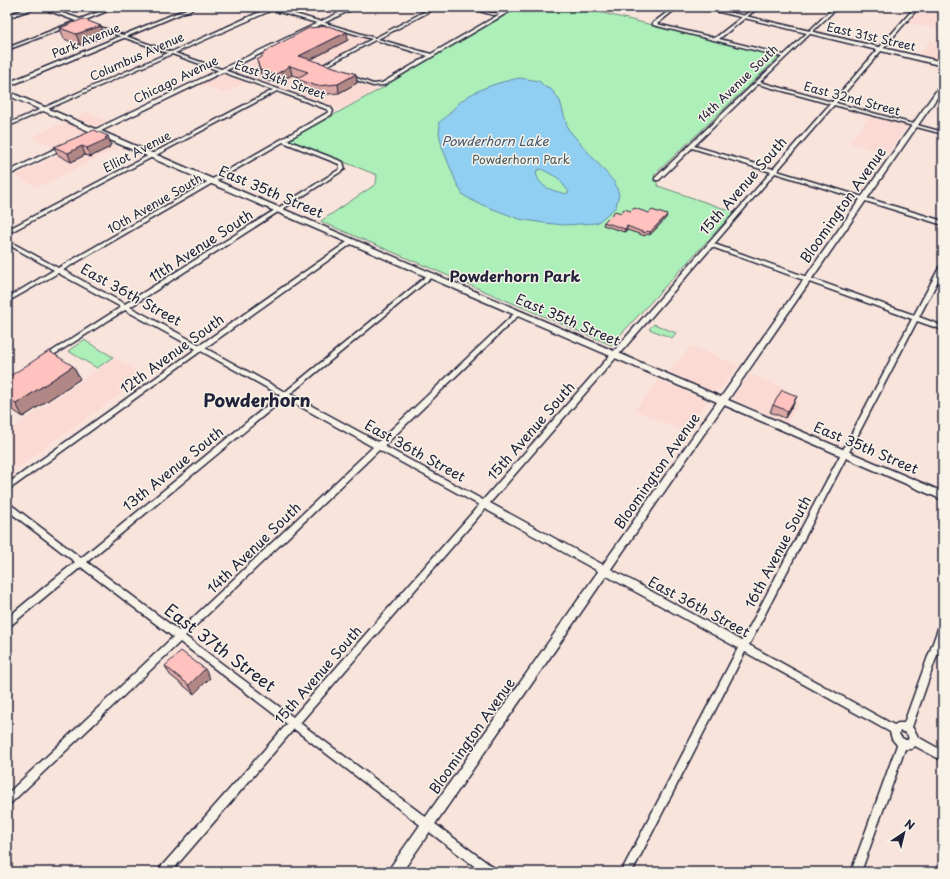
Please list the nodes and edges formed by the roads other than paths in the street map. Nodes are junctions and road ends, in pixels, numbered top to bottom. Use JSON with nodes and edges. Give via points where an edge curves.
{"nodes":[{"id":1,"x":36,"y":7,"type":"edge"},
{"id":2,"x":41,"y":7,"type":"edge"},
{"id":3,"x":115,"y":7,"type":"edge"},
{"id":4,"x":194,"y":7,"type":"edge"},
{"id":5,"x":272,"y":7,"type":"edge"},
{"id":6,"x":355,"y":7,"type":"edge"},
{"id":7,"x":436,"y":7,"type":"edge"},
{"id":8,"x":468,"y":7,"type":"edge"},
{"id":9,"x":516,"y":7,"type":"edge"},
{"id":10,"x":676,"y":7,"type":"edge"},
{"id":11,"x":701,"y":7,"type":"edge"},
{"id":12,"x":756,"y":7,"type":"edge"},
{"id":13,"x":836,"y":7,"type":"edge"},
{"id":14,"x":917,"y":7,"type":"edge"},
{"id":15,"x":932,"y":7,"type":"edge"},
{"id":16,"x":943,"y":9,"type":"edge"},
{"id":17,"x":506,"y":12,"type":"junction"},
{"id":18,"x":493,"y":14,"type":"junction"},
{"id":19,"x":7,"y":17,"type":"edge"},
{"id":20,"x":497,"y":17,"type":"junction"},
{"id":21,"x":744,"y":17,"type":"junction"},
{"id":22,"x":80,"y":20,"type":"junction"},
{"id":23,"x":322,"y":23,"type":"junction"},
{"id":24,"x":810,"y":32,"type":"junction"},
{"id":25,"x":123,"y":37,"type":"junction"},
{"id":26,"x":375,"y":39,"type":"junction"},
{"id":27,"x":716,"y":39,"type":"junction"},
{"id":28,"x":7,"y":48,"type":"edge"},
{"id":29,"x":880,"y":49,"type":"junction"},
{"id":30,"x":170,"y":53,"type":"junction"},
{"id":31,"x":432,"y":56,"type":"junction"},
{"id":32,"x":785,"y":56,"type":"junction"},
{"id":33,"x":943,"y":64,"type":"edge"},
{"id":34,"x":327,"y":70,"type":"edge"},
{"id":35,"x":222,"y":71,"type":"junction"},
{"id":36,"x":341,"y":74,"type":"edge"},
{"id":37,"x":756,"y":83,"type":"junction"},
{"id":38,"x":7,"y":85,"type":"edge"},
{"id":39,"x":943,"y":85,"type":"edge"},
{"id":40,"x":276,"y":90,"type":"junction"},
{"id":41,"x":7,"y":92,"type":"edge"},
{"id":42,"x":832,"y":104,"type":"junction"},
{"id":43,"x":45,"y":109,"type":"junction"},
{"id":44,"x":331,"y":111,"type":"joint"},
{"id":45,"x":7,"y":126,"type":"edge"},
{"id":46,"x":915,"y":126,"type":"junction"},
{"id":47,"x":96,"y":131,"type":"junction"},
{"id":48,"x":943,"y":133,"type":"edge"},
{"id":49,"x":84,"y":137,"type":"edge"},
{"id":50,"x":77,"y":140,"type":"edge"},
{"id":51,"x":284,"y":141,"type":"junction"},
{"id":52,"x":691,"y":146,"type":"junction"},
{"id":53,"x":153,"y":155,"type":"junction"},
{"id":54,"x":774,"y":172,"type":"junction"},
{"id":55,"x":7,"y":174,"type":"edge"},
{"id":56,"x":657,"y":179,"type":"dead end"},
{"id":57,"x":213,"y":181,"type":"junction"},
{"id":58,"x":864,"y":199,"type":"junction"},
{"id":59,"x":278,"y":210,"type":"junction"},
{"id":60,"x":943,"y":223,"type":"edge"},
{"id":61,"x":7,"y":232,"type":"edge"},
{"id":62,"x":7,"y":242,"type":"edge"},
{"id":63,"x":352,"y":242,"type":"junction"},
{"id":64,"x":710,"y":244,"type":"junction"},
{"id":65,"x":943,"y":266,"type":"edge"},
{"id":66,"x":58,"y":270,"type":"junction"},
{"id":67,"x":431,"y":275,"type":"junction"},
{"id":68,"x":808,"y":280,"type":"junction"},
{"id":69,"x":7,"y":300,"type":"edge"},
{"id":70,"x":125,"y":308,"type":"junction"},
{"id":71,"x":518,"y":313,"type":"junction"},
{"id":72,"x":916,"y":318,"type":"junction"},
{"id":73,"x":943,"y":328,"type":"edge"},
{"id":74,"x":201,"y":349,"type":"junction"},
{"id":75,"x":615,"y":354,"type":"junction"},
{"id":76,"x":39,"y":361,"type":"edge"},
{"id":77,"x":284,"y":395,"type":"junction"},
{"id":78,"x":723,"y":401,"type":"junction"},
{"id":79,"x":378,"y":447,"type":"junction"},
{"id":80,"x":845,"y":454,"type":"junction"},
{"id":81,"x":7,"y":488,"type":"edge"},
{"id":82,"x":943,"y":496,"type":"edge"},
{"id":83,"x":484,"y":505,"type":"junction"},
{"id":84,"x":7,"y":506,"type":"edge"},
{"id":85,"x":81,"y":562,"type":"junction"},
{"id":86,"x":605,"y":571,"type":"junction"},
{"id":87,"x":7,"y":623,"type":"edge"},
{"id":88,"x":943,"y":626,"type":"edge"},
{"id":89,"x":180,"y":637,"type":"junction"},
{"id":90,"x":744,"y":647,"type":"junction"},
{"id":91,"x":294,"y":723,"type":"junction"},
{"id":92,"x":906,"y":728,"type":"junction"},
{"id":93,"x":895,"y":730,"type":"junction"},
{"id":94,"x":914,"y":740,"type":"junction"},
{"id":95,"x":902,"y":743,"type":"junction"},
{"id":96,"x":943,"y":756,"type":"edge"},
{"id":97,"x":7,"y":801,"type":"edge"},
{"id":98,"x":427,"y":824,"type":"junction"},
{"id":99,"x":164,"y":872,"type":"edge"},
{"id":100,"x":394,"y":872,"type":"edge"},
{"id":101,"x":490,"y":872,"type":"edge"},
{"id":102,"x":626,"y":872,"type":"edge"},
{"id":103,"x":856,"y":872,"type":"edge"}],
"edges":[{"from":1,"to":19,"type":"street"},
{"from":2,"to":22,"type":"street","name":"East 34th Street"},
{"from":3,"to":22,"type":"street"},
{"from":4,"to":25,"type":"street","name":"Park Avenue"},
{"from":5,"to":23,"type":"street"},
{"from":5,"to":30,"type":"street","name":"Columbus Avenue"},
{"from":6,"to":23,"type":"street","name":"Chicago Avenue"},
{"from":7,"to":26,"type":"street"},
{"from":8,"to":18,"type":"street"},
{"from":9,"to":17,"type":"street"},
{"from":10,"to":27,"type":"street","via":[[654,24]]},
{"from":11,"to":21,"type":"street","name":"East 31st Street"},
{"from":12,"to":21,"type":"street"},
{"from":13,"to":24,"type":"street","name":"14th Avenue South"},
{"from":14,"to":29,"type":"street","name":"15th Avenue South"},
{"from":15,"to":16,"type":"main road"},
{"from":17,"to":18,"type":"street"},
{"from":17,"to":20,"type":"street"},
{"from":18,"to":20,"type":"street"},
{"from":20,"to":31,"type":"street"},
{"from":21,"to":24,"type":"street","name":"East 31st Street"},
{"from":21,"to":27,"type":"street"},
{"from":22,"to":25,"type":"street","name":"East 34th Street"},
{"from":22,"to":28,"type":"street"},
{"from":23,"to":26,"type":"street"},
{"from":23,"to":35,"type":"street","name":"Chicago Avenue"},
{"from":24,"to":29,"type":"street","name":"East 31st Street"},
{"from":24,"to":32,"type":"street","name":"14th Avenue South"},
{"from":25,"to":30,"type":"street","name":"East 34th Street"},
{"from":25,"to":38,"type":"street","name":"Park Avenue"},
{"from":26,"to":31,"type":"street"},
{"from":26,"to":34,"type":"street","via":[[320,68]]},
{"from":27,"to":32,"type":"street"},
{"from":29,"to":33,"type":"street","name":"East 31st Street"},
{"from":29,"to":42,"type":"street","name":"15th Avenue South"},
{"from":30,"to":35,"type":"street","name":"East 34th Street"},
{"from":30,"to":43,"type":"street","name":"Columbus Avenue"},
{"from":31,"to":36,"type":"street","via":[[378,85]]},
{"from":32,"to":37,"type":"street","name":"14th Avenue South"},
{"from":35,"to":40,"type":"street","name":"East 34th Street"},
{"from":35,"to":47,"type":"street","name":"Chicago Avenue"},
{"from":37,"to":42,"type":"street","name":"East 32nd Street"},
{"from":37,"to":52,"type":"street","name":"14th Avenue South"},
{"from":39,"to":46,"type":"street","name":"Bloomington Avenue"},
{"from":40,"to":44,"type":"street","name":"East 34th Street"},
{"from":40,"to":53,"type":"street","name":"Elliot Avenue"},
{"from":41,"to":43,"type":"street","name":"East 35th Street"},
{"from":42,"to":46,"type":"street","name":"East 32nd Street"},
{"from":42,"to":54,"type":"street","name":"15th Avenue South"},
{"from":43,"to":45,"type":"street","name":"Columbus Avenue"},
{"from":43,"to":47,"type":"street","name":"East 35th Street"},
{"from":44,"to":51,"type":"street","name":"10th Avenue South"},
{"from":46,"to":48,"type":"street","name":"East 32nd Street"},
{"from":46,"to":58,"type":"street","name":"Bloomington Avenue"},
{"from":47,"to":49,"type":"street","name":"Chicago Avenue"},
{"from":47,"to":53,"type":"street","name":"East 35th Street"},
{"from":50,"to":55,"type":"street"},
{"from":51,"to":57,"type":"street","name":"10th Avenue South"},
{"from":51,"to":59,"type":"street","name":"11th Avenue South","via":[[341,163],[344,169]]},
{"from":52,"to":54,"type":"street"},
{"from":52,"to":56,"type":"street","name":"14th Avenue South"},
{"from":53,"to":57,"type":"street","name":"East 35th Street"},
{"from":53,"to":61,"type":"street","name":"Elliot Avenue"},
{"from":54,"to":58,"type":"street"},
{"from":54,"to":64,"type":"street","name":"15th Avenue South"},
{"from":57,"to":59,"type":"street","name":"East 35th Street"},
{"from":57,"to":66,"type":"street","name":"10th Avenue South"},
{"from":58,"to":60,"type":"street"},
{"from":58,"to":68,"type":"street","name":"Bloomington Avenue"},
{"from":59,"to":63,"type":"street","name":"East 35th Street"},
{"from":59,"to":70,"type":"street","name":"11th Avenue South"},
{"from":62,"to":66,"type":"street","name":"East 36th Street"},
{"from":63,"to":67,"type":"street","name":"East 35th Street"},
{"from":63,"to":74,"type":"street","name":"12th Avenue South"},
{"from":64,"to":68,"type":"street"},
{"from":64,"to":75,"type":"street","name":"15th Avenue South"},
{"from":65,"to":72,"type":"street","name":"16th Avenue South"},
{"from":66,"to":69,"type":"street","name":"10th Avenue South"},
{"from":66,"to":70,"type":"street","name":"East 36th Street"},
{"from":67,"to":71,"type":"street","name":"East 35th Street"},
{"from":67,"to":77,"type":"street","name":"13th Avenue South"},
{"from":68,"to":72,"type":"street"},
{"from":68,"to":78,"type":"street","name":"Bloomington Avenue"},
{"from":70,"to":74,"type":"street","name":"East 36th Street"},
{"from":70,"to":76,"type":"street","name":"11th Avenue South"},
{"from":71,"to":75,"type":"street","name":"East 35th Street"},
{"from":71,"to":79,"type":"street","name":"14th Avenue South"},
{"from":72,"to":73,"type":"street"},
{"from":72,"to":80,"type":"street","name":"16th Avenue South"},
{"from":74,"to":77,"type":"street","name":"East 36th Street"},
{"from":74,"to":81,"type":"street","name":"12th Avenue South"},
{"from":75,"to":78,"type":"street","name":"East 35th Street"},
{"from":75,"to":83,"type":"street","name":"15th Avenue South"},
{"from":77,"to":79,"type":"street","name":"East 36th Street"},
{"from":77,"to":85,"type":"street","name":"13th Avenue South"},
{"from":78,"to":80,"type":"street","name":"East 35th Street"},
{"from":78,"to":86,"type":"street","name":"Bloomington Avenue"},
{"from":79,"to":83,"type":"street","name":"East 36th Street"},
{"from":79,"to":89,"type":"street","name":"14th Avenue South"},
{"from":80,"to":82,"type":"street","name":"East 35th Street"},
{"from":80,"to":90,"type":"street","name":"16th Avenue South"},
{"from":83,"to":86,"type":"street","name":"East 36th Street"},
{"from":83,"to":91,"type":"street","name":"15th Avenue South"},
{"from":84,"to":85,"type":"street","name":"East 37th Street"},
{"from":85,"to":87,"type":"street","name":"13th Avenue South"},
{"from":85,"to":89,"type":"street","name":"East 37th Street"},
{"from":86,"to":90,"type":"street","name":"East 36th Street"},
{"from":86,"to":98,"type":"street","name":"Bloomington Avenue"},
{"from":88,"to":92,"type":"street"},
{"from":89,"to":91,"type":"street","name":"East 37th Street"},
{"from":89,"to":97,"type":"street","name":"14th Avenue South"},
{"from":90,"to":93,"type":"street","name":"East 36th Street"},
{"from":90,"to":102,"type":"street","name":"16th Avenue South"},
{"from":91,"to":98,"type":"street","name":"East 37th Street"},
{"from":91,"to":99,"type":"street","name":"15th Avenue South"},
{"from":92,"to":93,"type":"street"},
{"from":92,"to":94,"type":"street"},
{"from":93,"to":95,"type":"street","via":[[896,738]]},
{"from":94,"to":95,"type":"street","via":[[909,745]]},
{"from":94,"to":96,"type":"street"},
{"from":95,"to":103,"type":"street"},
{"from":98,"to":100,"type":"street","name":"Bloomington Avenue"},
{"from":98,"to":101,"type":"street","name":"East 37th Street"}]}
